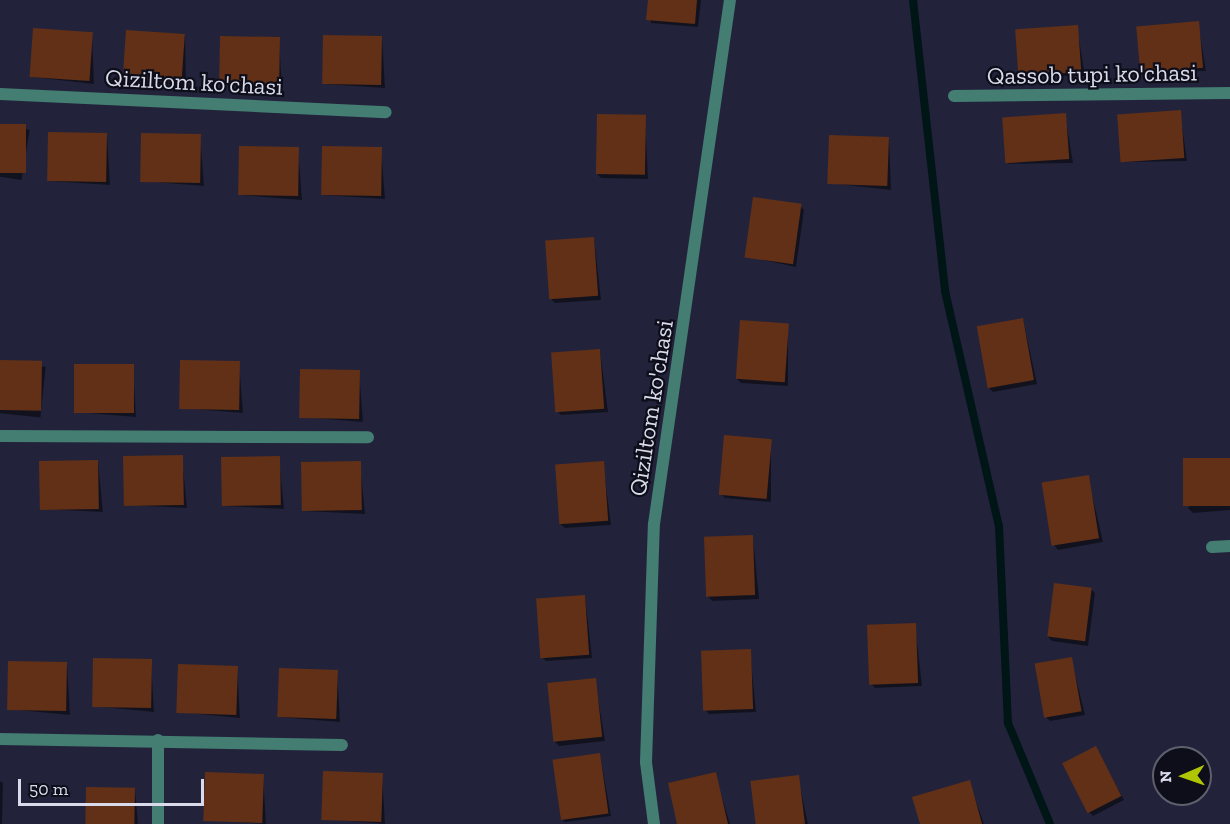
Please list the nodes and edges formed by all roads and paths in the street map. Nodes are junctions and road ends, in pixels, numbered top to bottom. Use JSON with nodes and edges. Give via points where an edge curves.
{"nodes":[{"id":1,"x":730,"y":0,"type":"edge"},
{"id":2,"x":1230,"y":93,"type":"edge"},
{"id":3,"x":0,"y":94,"type":"edge"},
{"id":4,"x":954,"y":96,"type":"dead end"},
{"id":5,"x":386,"y":112,"type":"dead end"},
{"id":6,"x":0,"y":436,"type":"edge"},
{"id":7,"x":368,"y":437,"type":"dead end"},
{"id":8,"x":1230,"y":546,"type":"edge"},
{"id":9,"x":1212,"y":547,"type":"dead end"},
{"id":10,"x":0,"y":738,"type":"edge"},
{"id":11,"x":158,"y":740,"type":"junction"},
{"id":12,"x":342,"y":745,"type":"dead end"},
{"id":13,"x":158,"y":824,"type":"edge"},
{"id":14,"x":654,"y":824,"type":"edge"}],
"edges":[{"from":1,"to":14,"type":"street","name":"Qiziltom ko'chasi","via":[[654,524],[646,762]]},
{"from":2,"to":4,"type":"street","name":"Qassob tupi ko'chasi"},
{"from":3,"to":5,"type":"street","name":"Qiziltom ko'chasi"},
{"from":6,"to":7,"type":"street"},
{"from":8,"to":9,"type":"street"},
{"from":10,"to":11,"type":"street"},
{"from":11,"to":12,"type":"street"},
{"from":11,"to":13,"type":"street"}]}
